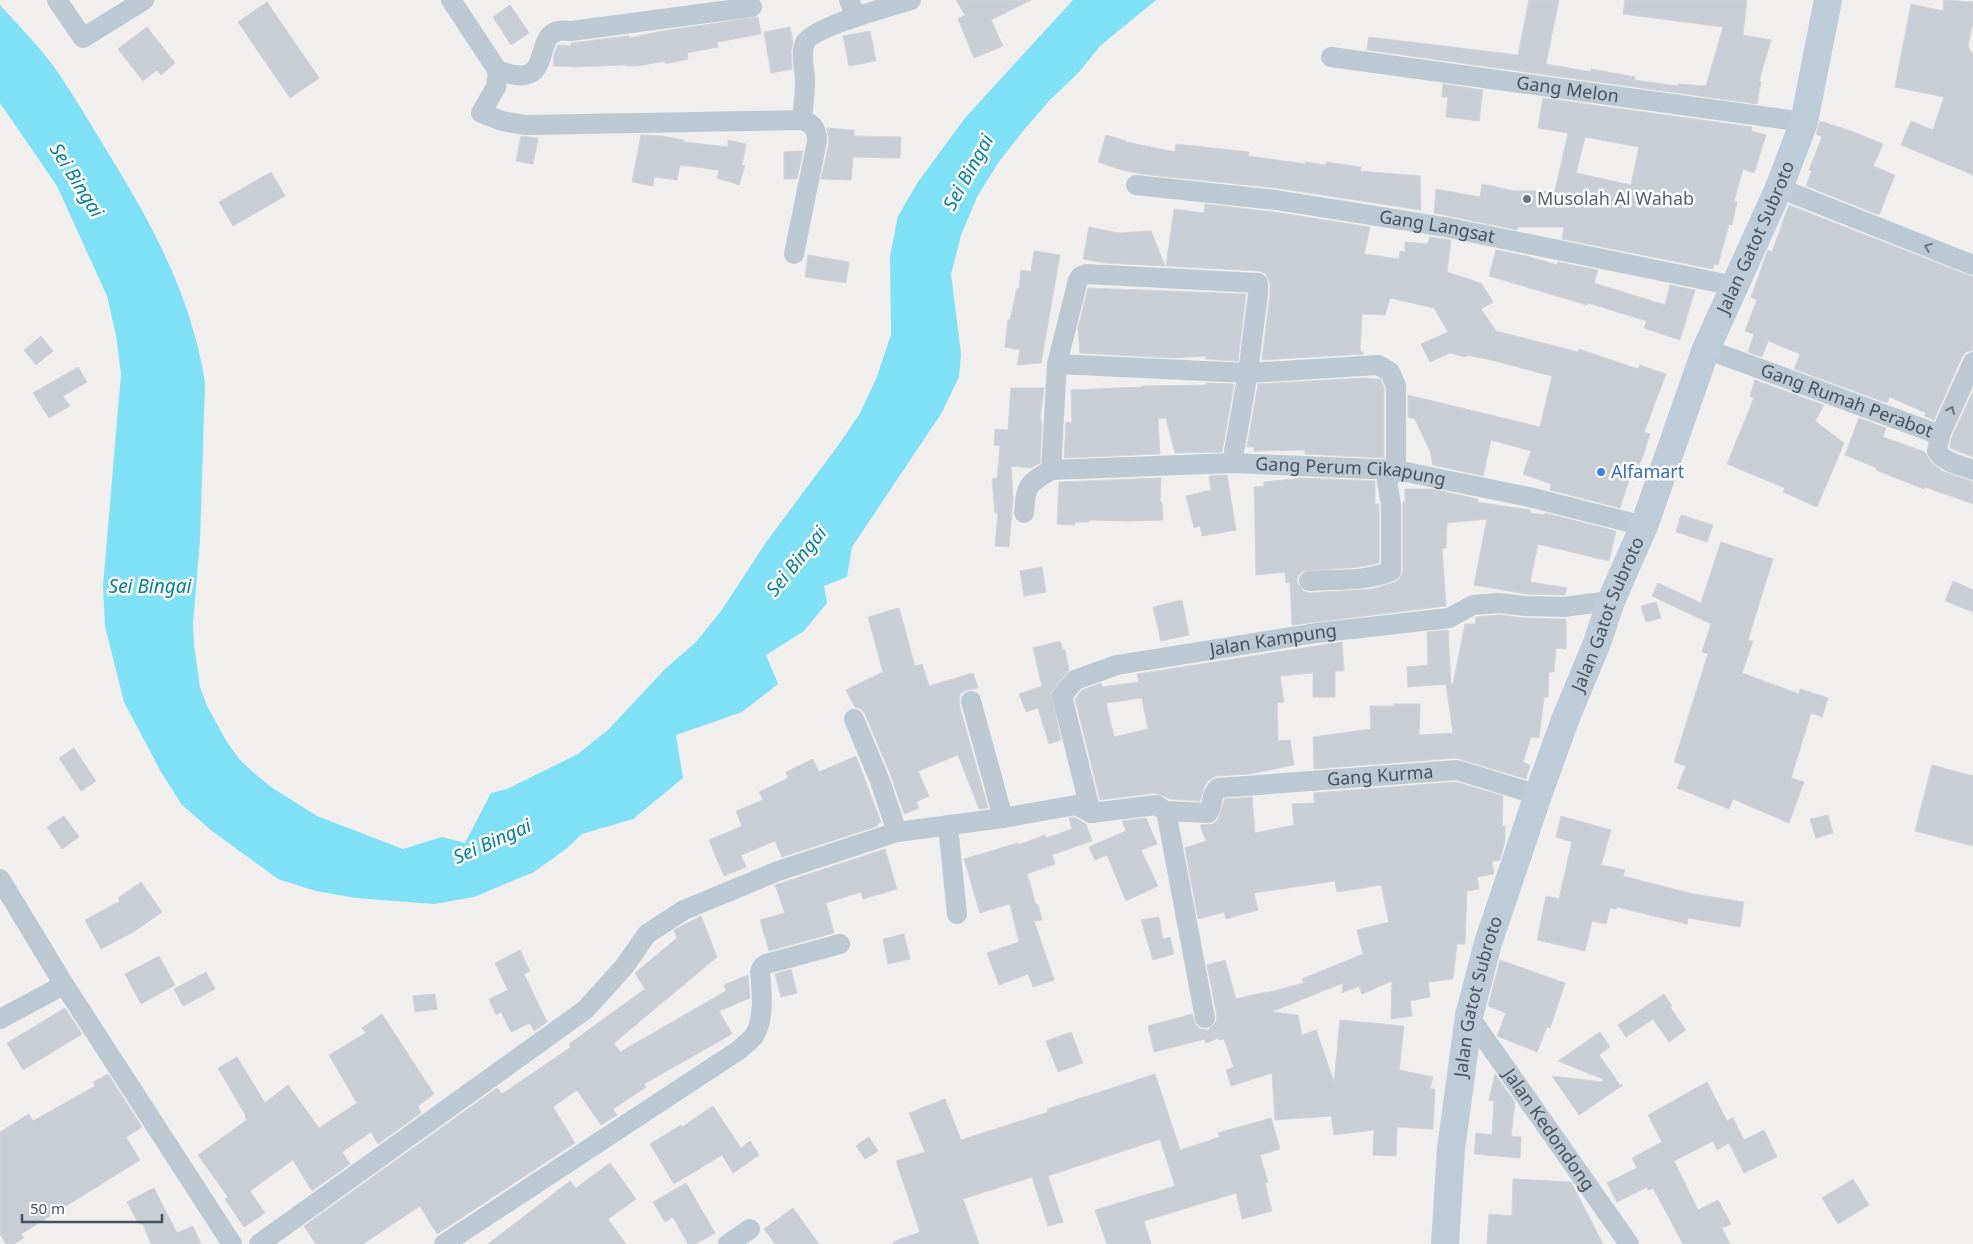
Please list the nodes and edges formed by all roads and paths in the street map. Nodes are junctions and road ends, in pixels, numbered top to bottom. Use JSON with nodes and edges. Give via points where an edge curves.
{"nodes":[{"id":1,"x":57,"y":0,"type":"edge"},
{"id":2,"x":144,"y":0,"type":"edge"},
{"id":3,"x":451,"y":0,"type":"edge"},
{"id":4,"x":912,"y":0,"type":"edge"},
{"id":5,"x":1828,"y":0,"type":"edge"},
{"id":6,"x":752,"y":7,"type":"dead end"},
{"id":7,"x":853,"y":8,"type":"edge"},
{"id":8,"x":1331,"y":57,"type":"dead end"},
{"id":9,"x":498,"y":71,"type":"junction"},
{"id":10,"x":802,"y":120,"type":"junction"},
{"id":11,"x":1804,"y":122,"type":"junction"},
{"id":12,"x":1136,"y":185,"type":"dead end"},
{"id":13,"x":1779,"y":188,"type":"junction"},
{"id":14,"x":794,"y":254,"type":"dead end"},
{"id":15,"x":1973,"y":265,"type":"edge"},
{"id":16,"x":1735,"y":286,"type":"junction"},
{"id":17,"x":1706,"y":349,"type":"junction"},
{"id":18,"x":1973,"y":362,"type":"edge"},
{"id":19,"x":1057,"y":364,"type":"junction"},
{"id":20,"x":1248,"y":373,"type":"junction"},
{"id":21,"x":1940,"y":435,"type":"junction"},
{"id":22,"x":1232,"y":464,"type":"junction"},
{"id":23,"x":1051,"y":470,"type":"junction"},
{"id":24,"x":1396,"y":470,"type":"junction"},
{"id":25,"x":1973,"y":470,"type":"edge"},
{"id":26,"x":1024,"y":513,"type":"dead end"},
{"id":27,"x":1644,"y":526,"type":"junction"},
{"id":28,"x":1309,"y":581,"type":"dead end"},
{"id":29,"x":1611,"y":600,"type":"junction"},
{"id":30,"x":971,"y":701,"type":"dead end"},
{"id":31,"x":854,"y":719,"type":"dead end"},
{"id":32,"x":1538,"y":795,"type":"junction"},
{"id":33,"x":1166,"y":811,"type":"junction"},
{"id":34,"x":1091,"y":813,"type":"junction"},
{"id":35,"x":1003,"y":818,"type":"junction"},
{"id":36,"x":948,"y":826,"type":"junction"},
{"id":37,"x":897,"y":832,"type":"junction"},
{"id":38,"x":0,"y":878,"type":"edge"},
{"id":39,"x":958,"y":914,"type":"dead end"},
{"id":40,"x":840,"y":944,"type":"dead end"},
{"id":41,"x":63,"y":983,"type":"junction"},
{"id":42,"x":1469,"y":1016,"type":"junction"},
{"id":43,"x":1205,"y":1018,"type":"dead end"},
{"id":44,"x":0,"y":1019,"type":"edge"},
{"id":45,"x":750,"y":1229,"type":"dead end"},
{"id":46,"x":232,"y":1244,"type":"edge"},
{"id":47,"x":259,"y":1244,"type":"edge"},
{"id":48,"x":444,"y":1244,"type":"edge"},
{"id":49,"x":728,"y":1244,"type":"edge"},
{"id":50,"x":1444,"y":1244,"type":"edge"},
{"id":51,"x":1630,"y":1244,"type":"edge"}],
"edges":[{"from":1,"to":2,"type":"street","via":[[83,38]]},
{"from":3,"to":9,"type":"street"},
{"from":4,"to":7,"type":"street"},
{"from":5,"to":11,"type":"main road","name":"Jalan Gatot Subroto"},
{"from":6,"to":9,"type":"street","via":[[572,31],[558,30],[547,41],[537,69],[524,76]]},
{"from":7,"to":10,"type":"street","via":[[806,41],[803,49]]},
{"from":8,"to":11,"type":"street","name":"Gang Melon"},
{"from":9,"to":10,"type":"street","via":[[496,87],[481,112],[502,121],[526,125]]},
{"from":10,"to":14,"type":"street","via":[[812,125],[817,141]]},
{"from":11,"to":13,"type":"main road","name":"Jalan Gatot Subroto"},
{"from":12,"to":16,"type":"street","name":"Gang Langsat","via":[[1276,200],[1445,228]]},
{"from":15,"to":13,"type":"street","one_way":true},
{"from":13,"to":16,"type":"main road","name":"Jalan Gatot Subroto"},
{"from":16,"to":17,"type":"main road","name":"Jalan Gatot Subroto"},
{"from":17,"to":21,"type":"street","name":"Gang Rumah Perabot"},
{"from":17,"to":27,"type":"main road","name":"Jalan Gatot Subroto"},
{"from":21,"to":18,"type":"street","name":"Gang Rumah Perabot","one_way":true},
{"from":19,"to":20,"type":"street"},
{"from":19,"to":20,"type":"street","via":[[1080,276],[1103,274],[1258,283]]},
{"from":19,"to":23,"type":"street"},
{"from":20,"to":22,"type":"street"},
{"from":20,"to":24,"type":"street","via":[[1378,365],[1390,372],[1396,386]]},
{"from":21,"to":25,"type":"street","via":[[1939,455]]},
{"from":22,"to":23,"type":"street","name":"Gang Perum Cikapung"},
{"from":22,"to":24,"type":"street","name":"Gang Perum Cikapung"},
{"from":23,"to":26,"type":"street","via":[[1035,479],[1026,492]]},
{"from":24,"to":27,"type":"street","name":"Gang Perum Cikapung","via":[[1530,496]]},
{"from":24,"to":28,"type":"street","via":[[1387,481],[1391,505],[1391,570],[1379,576]]},
{"from":27,"to":29,"type":"main road","name":"Jalan Gatot Subroto"},
{"from":29,"to":32,"type":"main road","name":"Jalan Gatot Subroto"},
{"from":29,"to":34,"type":"street","name":"Jalan Kampung","via":[[1563,607],[1500,603],[1473,605],[1449,618],[1316,632],[1127,664],[1075,680],[1062,696]]},
{"from":30,"to":35,"type":"street"},
{"from":31,"to":37,"type":"street"},
{"from":32,"to":33,"type":"street","name":"Gang Kurma","via":[[1457,770],[1218,788],[1213,793],[1208,813]]},
{"from":32,"to":42,"type":"main road","name":"Jalan Gatot Subroto","via":[[1488,943]]},
{"from":33,"to":34,"type":"street","via":[[1156,805]]},
{"from":33,"to":43,"type":"street"},
{"from":34,"to":35,"type":"street","via":[[1076,805]]},
{"from":35,"to":36,"type":"street"},
{"from":36,"to":37,"type":"street"},
{"from":36,"to":39,"type":"street"},
{"from":37,"to":47,"type":"street","via":[[778,870],[684,910],[647,934],[624,967],[585,1010]]},
{"from":38,"to":41,"type":"street"},
{"from":40,"to":48,"type":"street","via":[[762,967],[759,1019],[754,1036],[739,1050]]},
{"from":41,"to":44,"type":"street"},
{"from":41,"to":46,"type":"street"},
{"from":42,"to":50,"type":"main road","name":"Jalan Gatot Subroto","via":[[1451,1148]]},
{"from":42,"to":51,"type":"street","name":"Jalan Kedondong"},
{"from":45,"to":49,"type":"street"}]}
